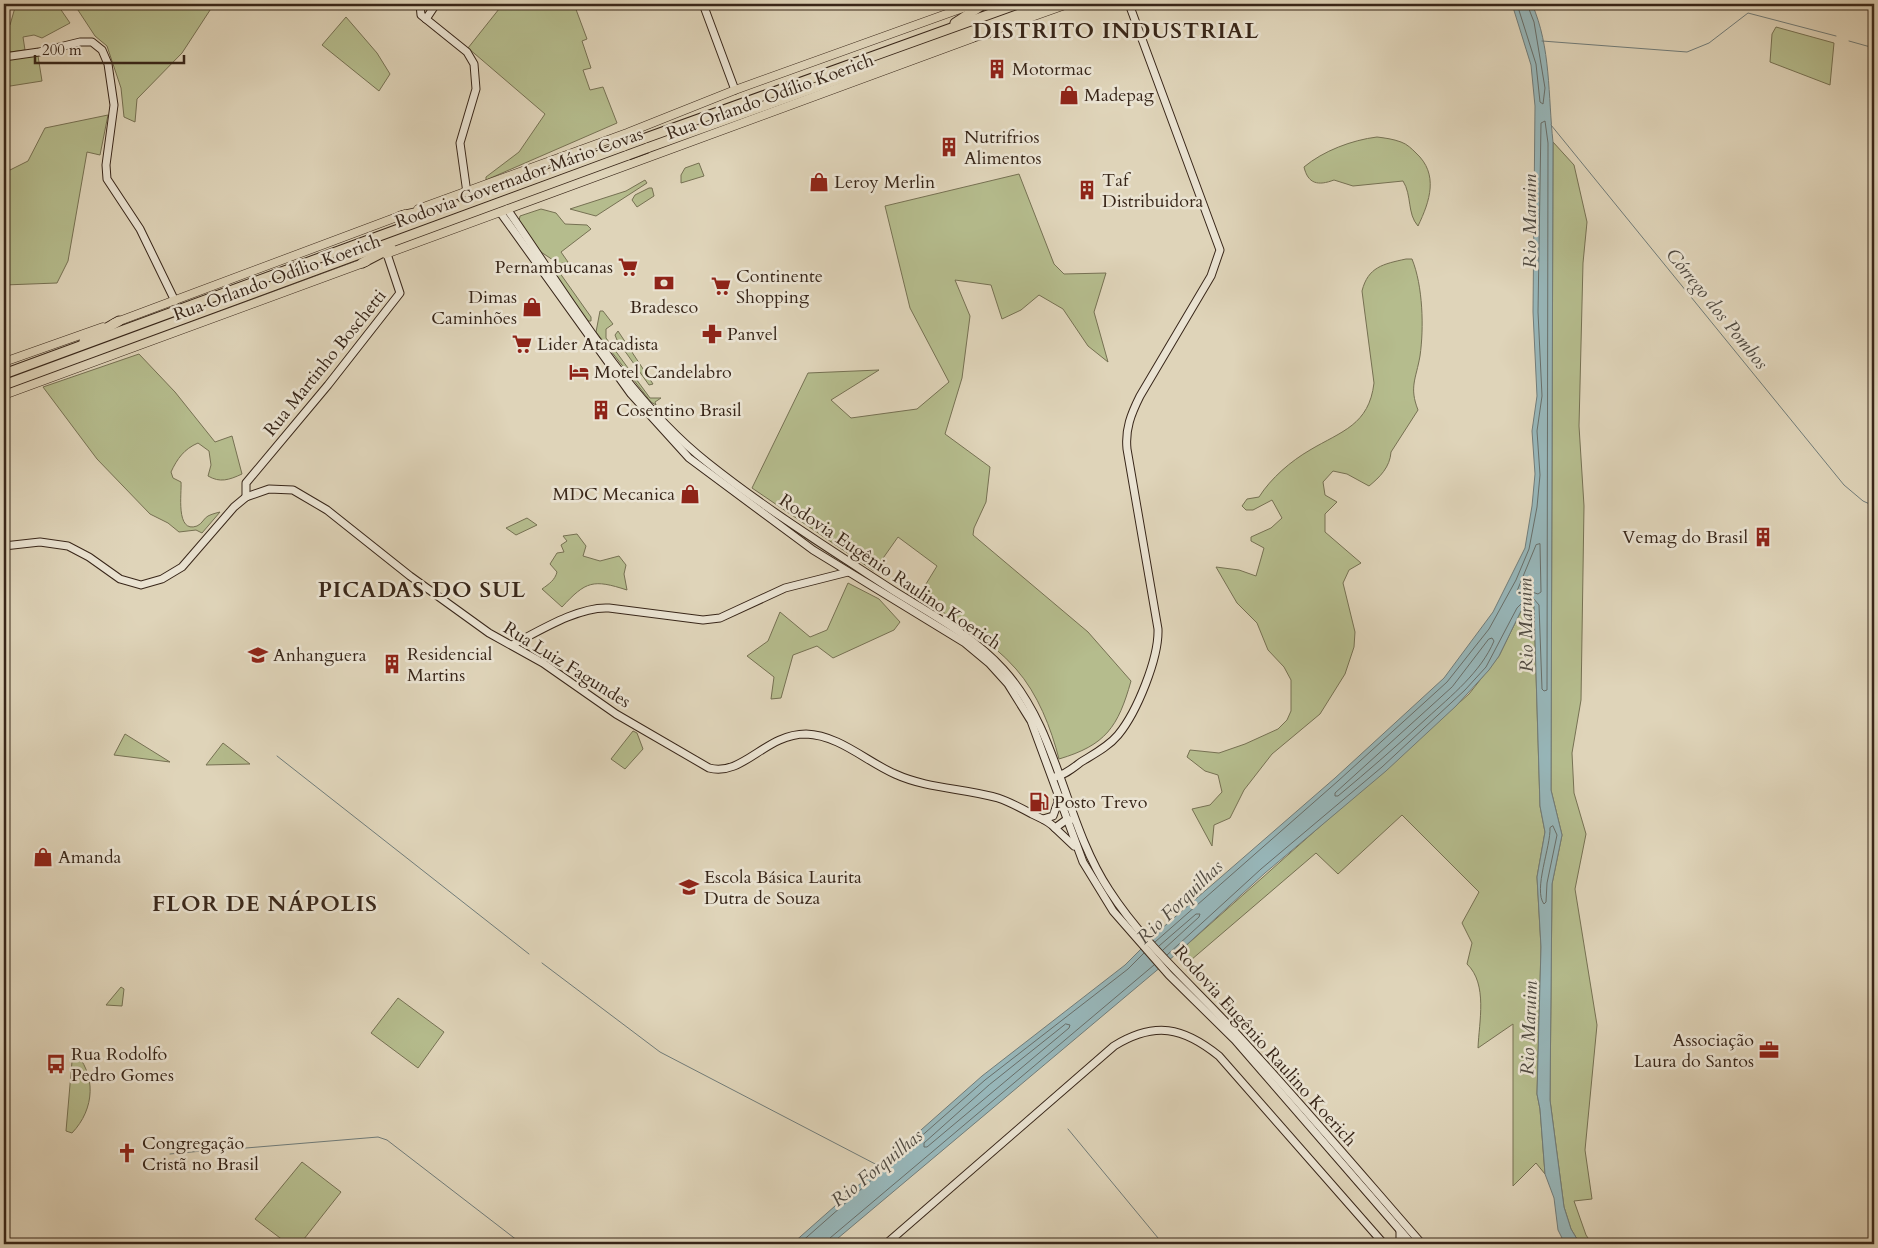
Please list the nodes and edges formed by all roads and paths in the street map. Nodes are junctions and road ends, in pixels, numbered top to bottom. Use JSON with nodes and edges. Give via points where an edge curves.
{"nodes":[{"id":1,"x":420,"y":4,"type":"edge"},
{"id":2,"x":436,"y":4,"type":"edge"},
{"id":3,"x":704,"y":4,"type":"edge"},
{"id":4,"x":974,"y":4,"type":"edge"},
{"id":5,"x":984,"y":4,"type":"edge"},
{"id":6,"x":1018,"y":4,"type":"edge"},
{"id":7,"x":1046,"y":4,"type":"edge"},
{"id":8,"x":1068,"y":4,"type":"edge"},
{"id":9,"x":1129,"y":4,"type":"edge"},
{"id":10,"x":426,"y":19,"type":"junction"},
{"id":11,"x":945,"y":30,"type":"junction"},
{"id":12,"x":988,"y":33,"type":"junction"},
{"id":13,"x":929,"y":47,"type":"junction"},
{"id":14,"x":4,"y":57,"type":"edge"},
{"id":15,"x":735,"y":90,"type":"junction"},
{"id":16,"x":628,"y":133,"type":"junction"},
{"id":17,"x":645,"y":143,"type":"junction"},
{"id":18,"x":626,"y":150,"type":"junction"},
{"id":19,"x":638,"y":162,"type":"junction"},
{"id":20,"x":467,"y":192,"type":"junction"},
{"id":21,"x":472,"y":202,"type":"junction"},
{"id":22,"x":504,"y":211,"type":"junction"},
{"id":23,"x":401,"y":216,"type":"junction"},
{"id":24,"x":421,"y":232,"type":"junction"},
{"id":25,"x":387,"y":254,"type":"junction"},
{"id":26,"x":362,"y":263,"type":"junction"},
{"id":27,"x":175,"y":301,"type":"junction"},
{"id":28,"x":119,"y":321,"type":"junction"},
{"id":29,"x":75,"y":348,"type":"junction"},
{"id":30,"x":4,"y":362,"type":"edge"},
{"id":31,"x":4,"y":374,"type":"edge"},
{"id":32,"x":4,"y":385,"type":"edge"},
{"id":33,"x":4,"y":395,"type":"edge"},
{"id":34,"x":246,"y":497,"type":"junction"},
{"id":35,"x":4,"y":546,"type":"edge"},
{"id":36,"x":848,"y":572,"type":"junction"},
{"id":37,"x":512,"y":645,"type":"junction"},
{"id":38,"x":1055,"y":777,"type":"junction"},
{"id":39,"x":1057,"y":791,"type":"junction"},
{"id":40,"x":1066,"y":817,"type":"junction"},
{"id":41,"x":1075,"y":821,"type":"junction"},
{"id":42,"x":1053,"y":822,"type":"junction"},
{"id":43,"x":1078,"y":852,"type":"junction"},
{"id":44,"x":1172,"y":972,"type":"junction"},
{"id":45,"x":1400,"y":1231,"type":"junction"},
{"id":46,"x":886,"y":1244,"type":"edge"},
{"id":47,"x":1384,"y":1244,"type":"edge"},
{"id":48,"x":1400,"y":1244,"type":"edge"},
{"id":49,"x":1412,"y":1244,"type":"edge"},
{"id":50,"x":1422,"y":1244,"type":"edge"}],
"edges":[{"from":1,"to":10,"type":"main road","via":[[421,15]]},
{"from":2,"to":10,"type":"main road"},
{"from":3,"to":15,"type":"main road"},
{"from":4,"to":15,"type":"main road"},
{"from":5,"to":11,"type":"highway"},
{"from":6,"to":11,"type":"highway","name":"Rodovia Governador Mário Covas"},
{"from":7,"to":13,"type":"highway","name":"Rodovia Governador Mário Covas"},
{"from":8,"to":12,"type":"main road","name":"Rua Orlando Odílio Koerich"},
{"from":9,"to":38,"type":"main road","via":[[1220,250],[1211,276],[1140,396],[1126,433],[1158,629],[1156,654],[1143,688],[1117,736]]},
{"from":10,"to":20,"type":"main road","via":[[467,52],[474,64],[476,89],[460,143]]},
{"from":11,"to":17,"type":"highway","name":"Rodovia Governador Mário Covas"},
{"from":12,"to":13,"type":"highway"},
{"from":12,"to":19,"type":"main road","name":"Rua Orlando Odílio Koerich"},
{"from":13,"to":17,"type":"highway","name":"Rodovia Governador Mário Covas"},
{"from":14,"to":27,"type":"main road","via":[[80,42],[92,42],[102,50],[108,64],[114,105],[107,179],[140,229]]},
{"from":15,"to":16,"type":"main road"},
{"from":16,"to":19,"type":"main road"},
{"from":16,"to":20,"type":"main road"},
{"from":17,"to":18,"type":"highway","name":"Rodovia Governador Mário Covas","bridge":true},
{"from":18,"to":21,"type":"highway","name":"Rodovia Governador Mário Covas"},
{"from":18,"to":24,"type":"highway","name":"Rodovia Governador Mário Covas"},
{"from":19,"to":22,"type":"main road","name":"Rua Orlando Odílio Koerich"},
{"from":20,"to":23,"type":"main road"},
{"from":21,"to":23,"type":"highway"},
{"from":21,"to":29,"type":"highway","name":"Rodovia Governador Mário Covas"},
{"from":22,"to":25,"type":"main road","name":"Rua Orlando Odílio Koerich"},
{"from":22,"to":36,"type":"main road","name":"Rodovia Eugênio Raulino Koerich","via":[[616,375],[689,458],[813,550]]},
{"from":22,"to":38,"type":"main road","name":"Rodovia Eugênio Raulino Koerich","via":[[623,374],[667,426],[704,461],[991,657],[1009,676],[1030,708]]},
{"from":23,"to":27,"type":"main road"},
{"from":24,"to":26,"type":"highway"},
{"from":24,"to":32,"type":"highway","name":"Rodovia Governador Mário Covas"},
{"from":25,"to":26,"type":"main road","name":"Rua Orlando Odílio Koerich"},
{"from":25,"to":34,"type":"main road","name":"Rua Martinho Boschetti","via":[[400,290],[398,295],[246,483]]},
{"from":26,"to":33,"type":"main road","name":"Rua Orlando Odílio Koerich"},
{"from":27,"to":28,"type":"main road"},
{"from":28,"to":29,"type":"highway"},
{"from":28,"to":30,"type":"main road"},
{"from":29,"to":31,"type":"highway","name":"Rodovia Governador Mário Covas"},
{"from":34,"to":35,"type":"main road","name":"Rua Luiz Fagundes","via":[[234,506],[182,567],[149,583],[136,585],[120,579],[68,546],[40,542]]},
{"from":34,"to":37,"type":"main road","name":"Rua Luiz Fagundes","via":[[269,489],[293,490],[306,496],[451,607],[488,633]]},
{"from":36,"to":37,"type":"main road","via":[[780,590],[716,619],[594,608]]},
{"from":36,"to":38,"type":"main road","name":"Rodovia Eugênio Raulino Koerich","via":[[949,633],[989,663],[1008,684],[1026,712]]},
{"from":37,"to":42,"type":"main road","name":"Rua Luiz Fagundes","via":[[616,714],[709,768],[731,768],[780,739],[819,736],[912,781],[1000,798]]},
{"from":38,"to":39,"type":"main road","name":"Rodovia Eugênio Raulino Koerich"},
{"from":38,"to":41,"type":"main road","name":"Rodovia Eugênio Raulino Koerich"},
{"from":39,"to":40,"type":"main road","name":"Rodovia Eugênio Raulino Koerich"},
{"from":39,"to":42,"type":"main road"},
{"from":40,"to":41,"type":"main road"},
{"from":40,"to":42,"type":"main road"},
{"from":40,"to":42,"type":"main road","via":[[1061,813]]},
{"from":40,"to":43,"type":"main road","name":"Rodovia Eugênio Raulino Koerich"},
{"from":41,"to":44,"type":"main road","name":"Rodovia Eugênio Raulino Koerich","via":[[1102,880]]},
{"from":42,"to":43,"type":"main road"},
{"from":43,"to":44,"type":"main road","name":"Rodovia Eugênio Raulino Koerich","via":[[1096,886],[1133,934]]},
{"from":44,"to":45,"type":"main road","name":"Rodovia Eugênio Raulino Koerich"},
{"from":44,"to":50,"type":"main road","name":"Rodovia Eugênio Raulino Koerich","via":[[1241,1038]]},
{"from":45,"to":48,"type":"main road"},
{"from":45,"to":49,"type":"main road","name":"Rodovia Eugênio Raulino Koerich"},
{"from":46,"to":47,"type":"main road","via":[[1114,1046],[1139,1034],[1168,1030],[1200,1041],[1219,1056]]}]}
